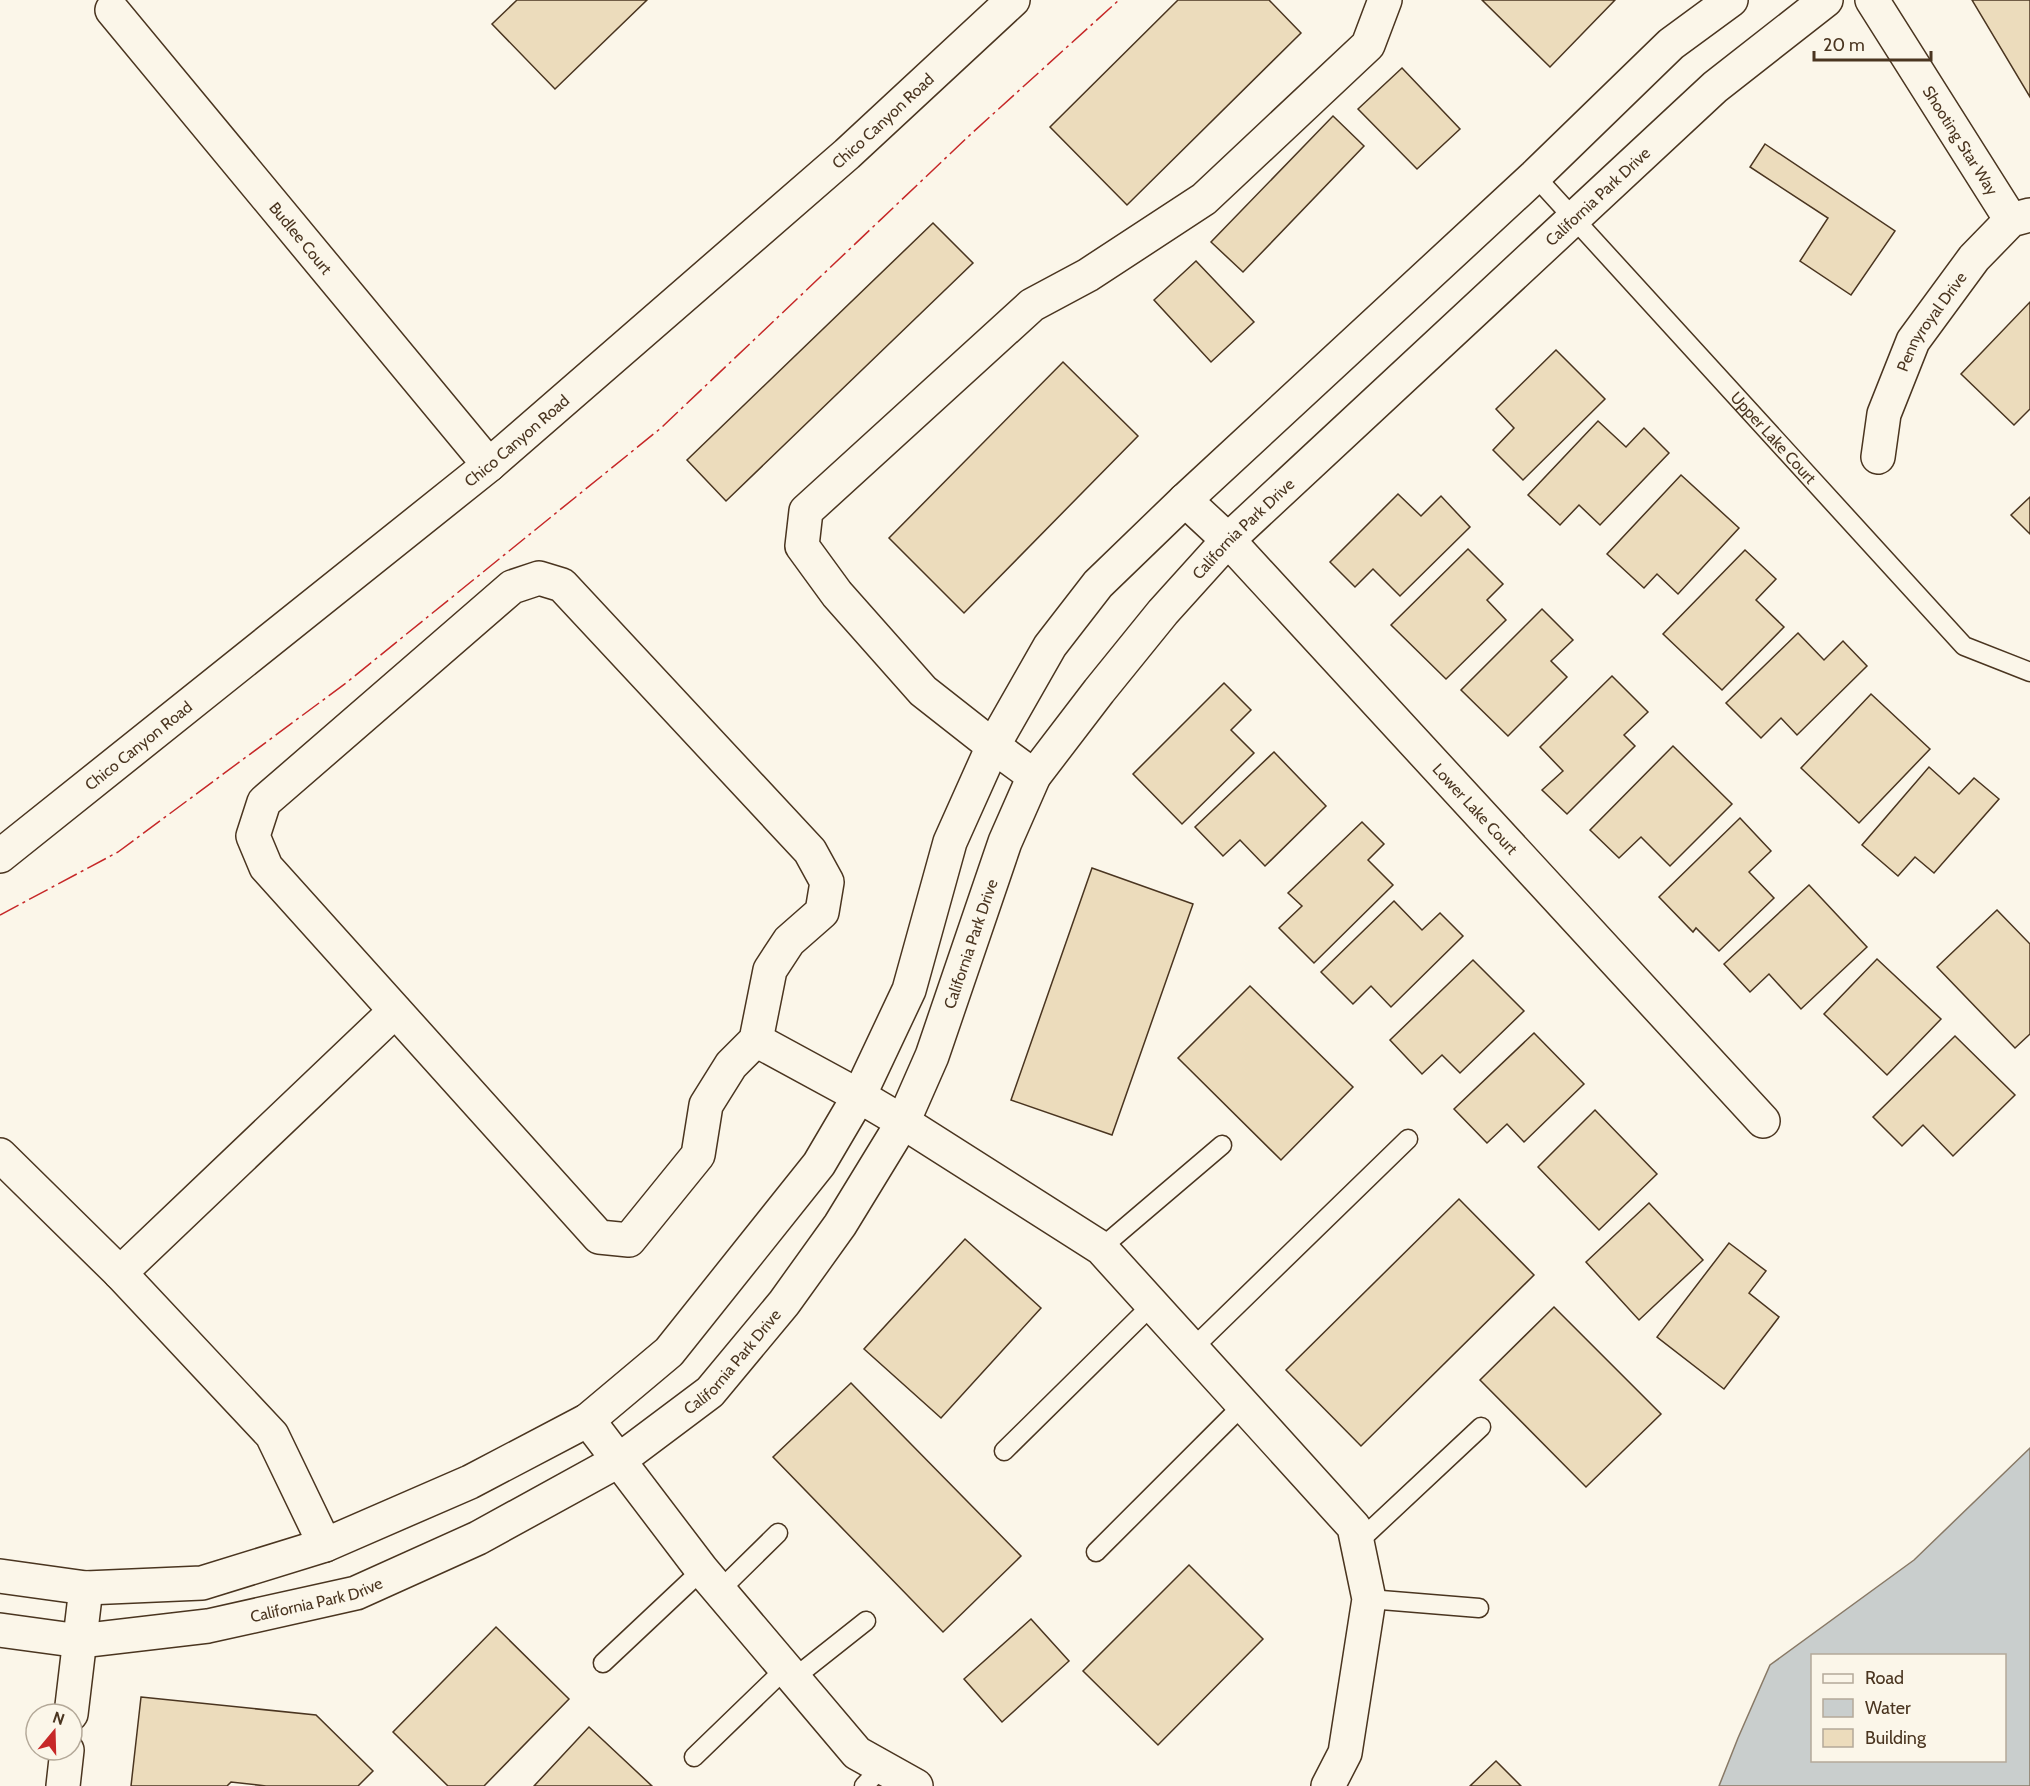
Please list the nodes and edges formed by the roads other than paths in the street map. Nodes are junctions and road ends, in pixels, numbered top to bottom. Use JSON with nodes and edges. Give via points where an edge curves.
{"nodes":[{"id":1,"x":1013,"y":0,"type":"edge"},
{"id":2,"x":1385,"y":0,"type":"edge"},
{"id":3,"x":1731,"y":0,"type":"edge"},
{"id":4,"x":1826,"y":0,"type":"edge"},
{"id":5,"x":1872,"y":0,"type":"edge"},
{"id":6,"x":112,"y":10,"type":"dead end"},
{"id":7,"x":1535,"y":176,"type":"junction"},
{"id":8,"x":2020,"y":217,"type":"edge"},
{"id":9,"x":1574,"y":219,"type":"junction"},
{"id":10,"x":1878,"y":457,"type":"dead end"},
{"id":11,"x":489,"y":465,"type":"junction"},
{"id":12,"x":1185,"y":500,"type":"junction"},
{"id":13,"x":1228,"y":540,"type":"junction"},
{"id":14,"x":2030,"y":672,"type":"edge"},
{"id":15,"x":993,"y":746,"type":"junction"},
{"id":16,"x":1034,"y":776,"type":"junction"},
{"id":17,"x":0,"y":856,"type":"edge"},
{"id":18,"x":395,"y":1011,"type":"junction"},
{"id":19,"x":756,"y":1040,"type":"junction"},
{"id":20,"x":859,"y":1096,"type":"junction"},
{"id":21,"x":1763,"y":1120,"type":"dead end"},
{"id":22,"x":903,"y":1122,"type":"junction"},
{"id":23,"x":1408,"y":1139,"type":"dead end"},
{"id":24,"x":1222,"y":1145,"type":"dead end"},
{"id":25,"x":0,"y":1155,"type":"edge"},
{"id":26,"x":1101,"y":1248,"type":"junction"},
{"id":27,"x":120,"y":1273,"type":"junction"},
{"id":28,"x":1152,"y":1305,"type":"junction"},
{"id":29,"x":1192,"y":1349,"type":"junction"},
{"id":30,"x":1243,"y":1405,"type":"junction"},
{"id":31,"x":588,"y":1420,"type":"junction"},
{"id":32,"x":1481,"y":1427,"type":"dead end"},
{"id":33,"x":1004,"y":1451,"type":"dead end"},
{"id":34,"x":618,"y":1461,"type":"junction"},
{"id":35,"x":778,"y":1533,"type":"dead end"},
{"id":36,"x":1357,"y":1543,"type":"junction"},
{"id":37,"x":325,"y":1545,"type":"junction"},
{"id":38,"x":1096,"y":1552,"type":"dead end"},
{"id":39,"x":0,"y":1576,"type":"edge"},
{"id":40,"x":710,"y":1580,"type":"junction"},
{"id":41,"x":86,"y":1588,"type":"junction"},
{"id":42,"x":1369,"y":1599,"type":"junction"},
{"id":43,"x":1479,"y":1608,"type":"dead end"},
{"id":44,"x":866,"y":1621,"type":"dead end"},
{"id":45,"x":0,"y":1630,"type":"edge"},
{"id":46,"x":80,"y":1641,"type":"junction"},
{"id":47,"x":603,"y":1663,"type":"dead end"},
{"id":48,"x":789,"y":1673,"type":"junction"},
{"id":49,"x":72,"y":1702,"type":"edge"},
{"id":50,"x":694,"y":1757,"type":"dead end"},
{"id":51,"x":66,"y":1762,"type":"edge"},
{"id":52,"x":873,"y":1777,"type":"edge"},
{"id":53,"x":63,"y":1786,"type":"edge"},
{"id":54,"x":916,"y":1786,"type":"edge"},
{"id":55,"x":1328,"y":1786,"type":"edge"}],
"edges":[{"from":1,"to":11,"type":"street","name":"Chico Canyon Road","via":[[847,154]]},
{"from":2,"to":15,"type":"street","via":[[1368,45],[1204,199],[1088,275],[1032,305],[806,511],[802,546],[837,594],[923,691]]},
{"from":3,"to":7,"type":"street","via":[[1671,44]]},
{"from":4,"to":9,"type":"street","name":"California Park Drive","via":[[1715,87]]},
{"from":5,"to":8,"type":"street","name":"Shooting Star Way"},
{"from":6,"to":11,"type":"street","name":"Budlee Court"},
{"from":7,"to":9,"type":"lane","name":"Upper Lake Court"},
{"from":7,"to":12,"type":"street"},
{"from":8,"to":10,"type":"street","name":"Pennyroyal Drive","via":[[1974,258],[1913,341],[1884,414]]},
{"from":9,"to":13,"type":"street","name":"California Park Drive"},
{"from":9,"to":14,"type":"lane","name":"Upper Lake Court","via":[[1964,646]]},
{"from":11,"to":17,"type":"street","name":"Chico Canyon Road"},
{"from":12,"to":13,"type":"street","name":"Lower Lake Court"},
{"from":12,"to":15,"type":"street","via":[[1098,584],[1050,646]]},
{"from":13,"to":16,"type":"street","name":"California Park Drive","via":[[1156,621]]},
{"from":13,"to":21,"type":"street","name":"Lower Lake Court"},
{"from":15,"to":16,"type":"street"},
{"from":15,"to":20,"type":"street","via":[[950,842],[909,990]]},
{"from":16,"to":22,"type":"street","name":"California Park Drive","via":[[1005,842],[932,1056]]},
{"from":18,"to":19,"type":"street","via":[[599,1238],[629,1240],[698,1155],[706,1105],[731,1065]]},
{"from":18,"to":19,"type":"street","via":[[266,867],[253,836],[264,801],[512,587],[539,578],[562,585],[810,851],[827,882],[822,912],[789,941],[770,970]]},
{"from":18,"to":27,"type":"street"},
{"from":19,"to":20,"type":"street"},
{"from":20,"to":22,"type":"street"},
{"from":20,"to":31,"type":"street","via":[[819,1164],[669,1352]]},
{"from":22,"to":26,"type":"street"},
{"from":22,"to":34,"type":"street","name":"California Park Drive","via":[[840,1226],[784,1304],[710,1392]]},
{"from":23,"to":29,"type":"lane"},
{"from":24,"to":26,"type":"lane"},
{"from":25,"to":27,"type":"street"},
{"from":26,"to":28,"type":"street"},
{"from":27,"to":37,"type":"street","via":[[272,1435]]},
{"from":28,"to":29,"type":"street"},
{"from":28,"to":33,"type":"lane"},
{"from":29,"to":30,"type":"street"},
{"from":30,"to":36,"type":"street","via":[[1354,1527]]},
{"from":30,"to":38,"type":"lane"},
{"from":31,"to":34,"type":"street"},
{"from":31,"to":37,"type":"street","via":[[470,1482]]},
{"from":32,"to":36,"type":"lane"},
{"from":34,"to":40,"type":"street"},
{"from":34,"to":46,"type":"street","name":"California Park Drive","via":[[478,1538],[356,1593],[208,1626]]},
{"from":35,"to":40,"type":"lane"},
{"from":36,"to":42,"type":"street"},
{"from":37,"to":41,"type":"street","via":[[202,1583]]},
{"from":39,"to":41,"type":"street"},
{"from":40,"to":47,"type":"lane"},
{"from":40,"to":48,"type":"street"},
{"from":41,"to":46,"type":"street"},
{"from":42,"to":43,"type":"lane"},
{"from":42,"to":55,"type":"street","via":[[1345,1753]]},
{"from":44,"to":48,"type":"lane"},
{"from":45,"to":46,"type":"street","name":"California Park Drive"},
{"from":46,"to":49,"type":"street"},
{"from":48,"to":50,"type":"lane"},
{"from":48,"to":52,"type":"street"},
{"from":51,"to":53,"type":"street"},
{"from":52,"to":54,"type":"street"}]}
